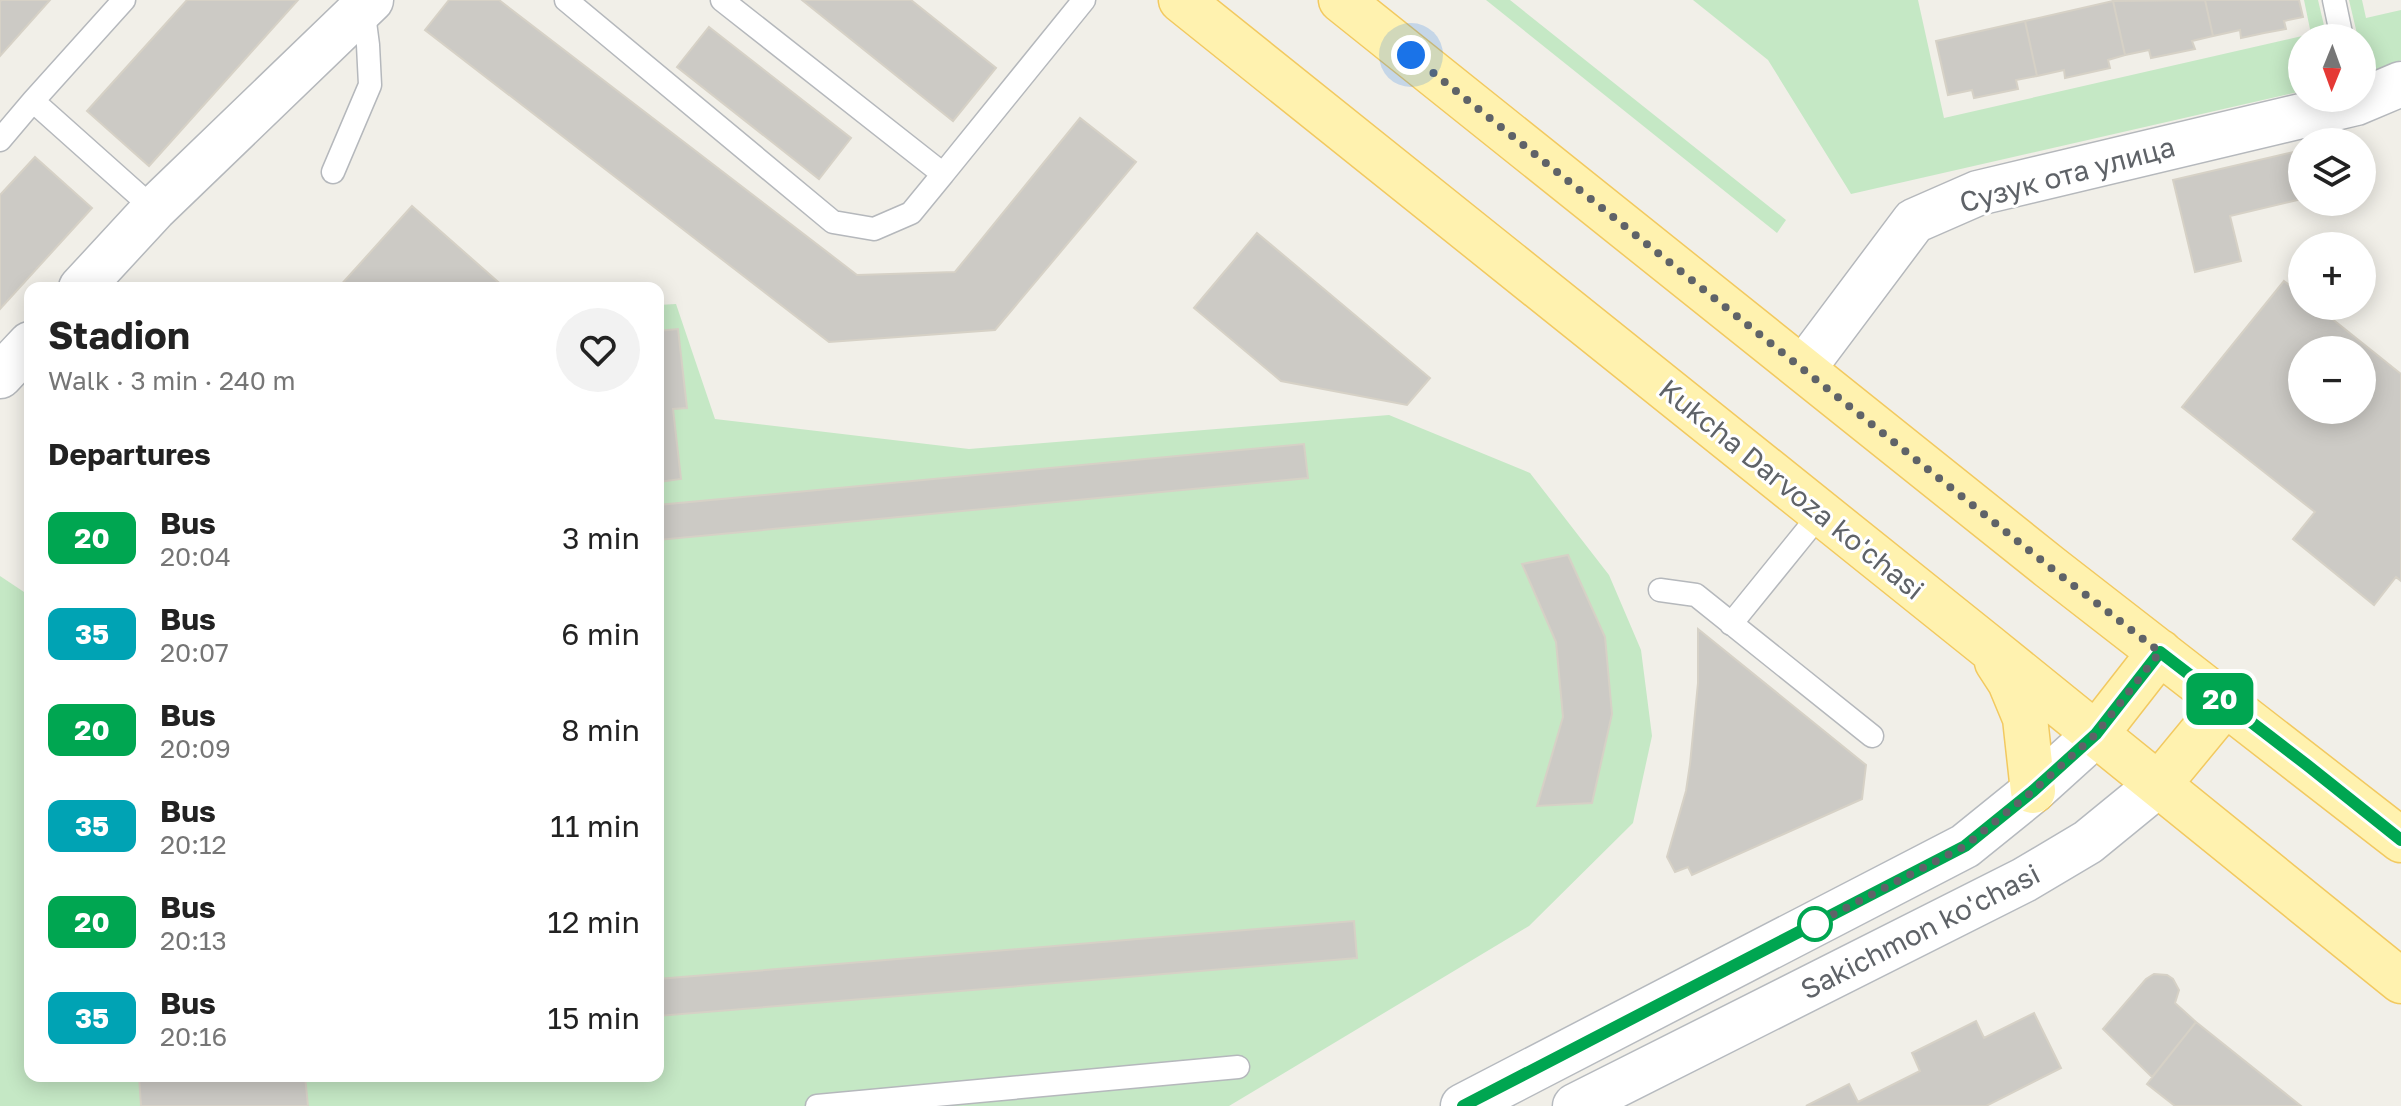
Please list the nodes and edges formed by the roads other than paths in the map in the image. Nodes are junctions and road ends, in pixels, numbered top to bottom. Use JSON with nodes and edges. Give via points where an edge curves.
{"nodes":[{"id":1,"x":124,"y":0,"type":"edge"},
{"id":2,"x":566,"y":0,"type":"edge"},
{"id":3,"x":722,"y":0,"type":"edge"},
{"id":4,"x":1084,"y":0,"type":"edge"},
{"id":5,"x":1181,"y":0,"type":"edge"},
{"id":6,"x":1341,"y":0,"type":"edge"},
{"id":7,"x":2334,"y":0,"type":"edge"},
{"id":8,"x":367,"y":4,"type":"edge"},
{"id":9,"x":2339,"y":24,"type":"edge"},
{"id":10,"x":2401,"y":84,"type":"edge"},
{"id":11,"x":2376,"y":93,"type":"edge"},
{"id":12,"x":33,"y":101,"type":"junction"},
{"id":13,"x":2306,"y":112,"type":"edge"},
{"id":14,"x":0,"y":140,"type":"edge"},
{"id":15,"x":333,"y":172,"type":"dead end"},
{"id":16,"x":943,"y":174,"type":"junction"},
{"id":17,"x":154,"y":209,"type":"junction"},
{"id":18,"x":87,"y":282,"type":"edge"},
{"id":19,"x":24,"y":350,"type":"edge"},
{"id":20,"x":1803,"y":369,"type":"junction"},
{"id":21,"x":0,"y":376,"type":"edge"},
{"id":22,"x":1821,"y":513,"type":"junction"},
{"id":23,"x":1660,"y":590,"type":"dead end"},
{"id":24,"x":1731,"y":624,"type":"junction"},
{"id":25,"x":1987,"y":646,"type":"junction"},
{"id":26,"x":2160,"y":652,"type":"junction"},
{"id":27,"x":2225,"y":704,"type":"junction"},
{"id":28,"x":2096,"y":734,"type":"junction"},
{"id":29,"x":1872,"y":736,"type":"dead end"},
{"id":30,"x":2159,"y":784,"type":"junction"},
{"id":31,"x":2033,"y":791,"type":"junction"},
{"id":32,"x":2401,"y":840,"type":"edge"},
{"id":33,"x":2401,"y":981,"type":"edge"},
{"id":34,"x":1238,"y":1067,"type":"dead end"},
{"id":35,"x":1028,"y":1096,"type":"edge"},
{"id":36,"x":817,"y":1106,"type":"edge"},
{"id":37,"x":1463,"y":1106,"type":"edge"},
{"id":38,"x":1575,"y":1106,"type":"edge"}],
"edges":[{"from":1,"to":12,"type":"lane"},
{"from":2,"to":16,"type":"lane","via":[[833,222],[874,229],[911,213]]},
{"from":3,"to":16,"type":"lane"},
{"from":4,"to":16,"type":"lane"},
{"from":5,"to":22,"type":"main road","name":"Kukcha Darvoza ko'chasi"},
{"from":6,"to":20,"type":"main road"},
{"from":7,"to":9,"type":"lane"},
{"from":8,"to":15,"type":"lane","via":[[370,85]]},
{"from":8,"to":17,"type":"main road"},
{"from":10,"to":11,"type":"main road","name":"Сузук ота улица"},
{"from":12,"to":14,"type":"lane"},
{"from":12,"to":17,"type":"lane"},
{"from":13,"to":20,"type":"main road","name":"Сузук ота улица","via":[[1978,193],[1914,221]]},
{"from":17,"to":18,"type":"main road"},
{"from":19,"to":21,"type":"main road"},
{"from":20,"to":26,"type":"main road"},
{"from":22,"to":24,"type":"lane"},
{"from":22,"to":25,"type":"main road","name":"Kukcha Darvoza ko'chasi"},
{"from":23,"to":24,"type":"lane","via":[[1696,595]]},
{"from":24,"to":29,"type":"lane"},
{"from":25,"to":28,"type":"main road","name":"Kukcha Darvoza ko'chasi"},
{"from":25,"to":31,"type":"main road","via":[[2025,718]]},
{"from":26,"to":27,"type":"main road"},
{"from":26,"to":28,"type":"main road","name":"Sakichmon ko'chasi"},
{"from":27,"to":30,"type":"main road","name":"Sakichmon ko'chasi"},
{"from":27,"to":32,"type":"main road"},
{"from":28,"to":30,"type":"main road","name":"Kukcha Darvoza ko'chasi"},
{"from":28,"to":31,"type":"main road","name":"Sakichmon ko'chasi"},
{"from":30,"to":33,"type":"main road","name":"Kukcha Darvoza ko'chasi"},
{"from":30,"to":38,"type":"main road","name":"Sakichmon ko'chasi","via":[[2088,842],[2024,880]]},
{"from":31,"to":37,"type":"main road","name":"Sakichmon ko'chasi","via":[[1965,846]]},
{"from":34,"to":35,"type":"lane"},
{"from":35,"to":36,"type":"lane"}]}
